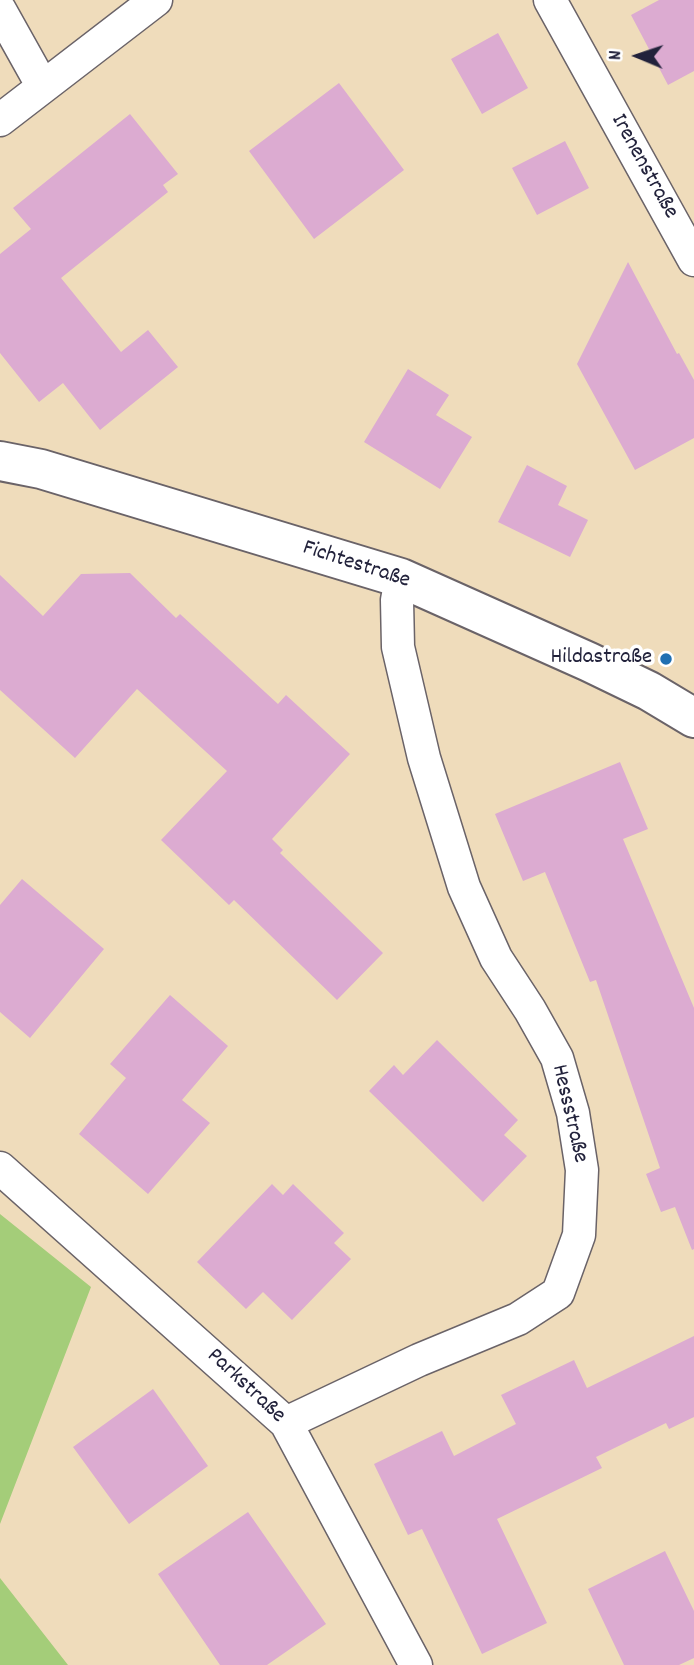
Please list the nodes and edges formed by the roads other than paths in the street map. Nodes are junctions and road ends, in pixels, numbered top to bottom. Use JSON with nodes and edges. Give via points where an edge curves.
{"nodes":[{"id":1,"x":156,"y":0,"type":"edge"},
{"id":2,"x":550,"y":0,"type":"edge"},
{"id":3,"x":0,"y":10,"type":"edge"},
{"id":4,"x":43,"y":86,"type":"junction"},
{"id":5,"x":0,"y":120,"type":"edge"},
{"id":6,"x":694,"y":260,"type":"edge"},
{"id":7,"x":0,"y":461,"type":"edge"},
{"id":8,"x":401,"y":578,"type":"junction"},
{"id":9,"x":694,"y":718,"type":"edge"},
{"id":10,"x":0,"y":1168,"type":"edge"},
{"id":11,"x":286,"y":1423,"type":"junction"},
{"id":12,"x":416,"y":1665,"type":"edge"}],
"edges":[{"from":1,"to":4,"type":"street"},
{"from":2,"to":6,"type":"street","name":"Irenenstraße"},
{"from":3,"to":4,"type":"street"},
{"from":4,"to":5,"type":"street"},
{"from":7,"to":8,"type":"street","name":"Fichtestraße","via":[[41,469]]},
{"from":8,"to":9,"type":"street","name":"Fichtestraße","via":[[589,662]]},
{"from":8,"to":11,"type":"street","name":"Hessstraße","via":[[398,647],[424,758],[464,887],[496,958],[557,1058],[573,1113],[582,1170],[579,1235],[558,1293],[518,1320],[419,1360]]},
{"from":10,"to":11,"type":"street","name":"Parkstraße"},
{"from":11,"to":12,"type":"street","name":"Parkstraße"}]}
